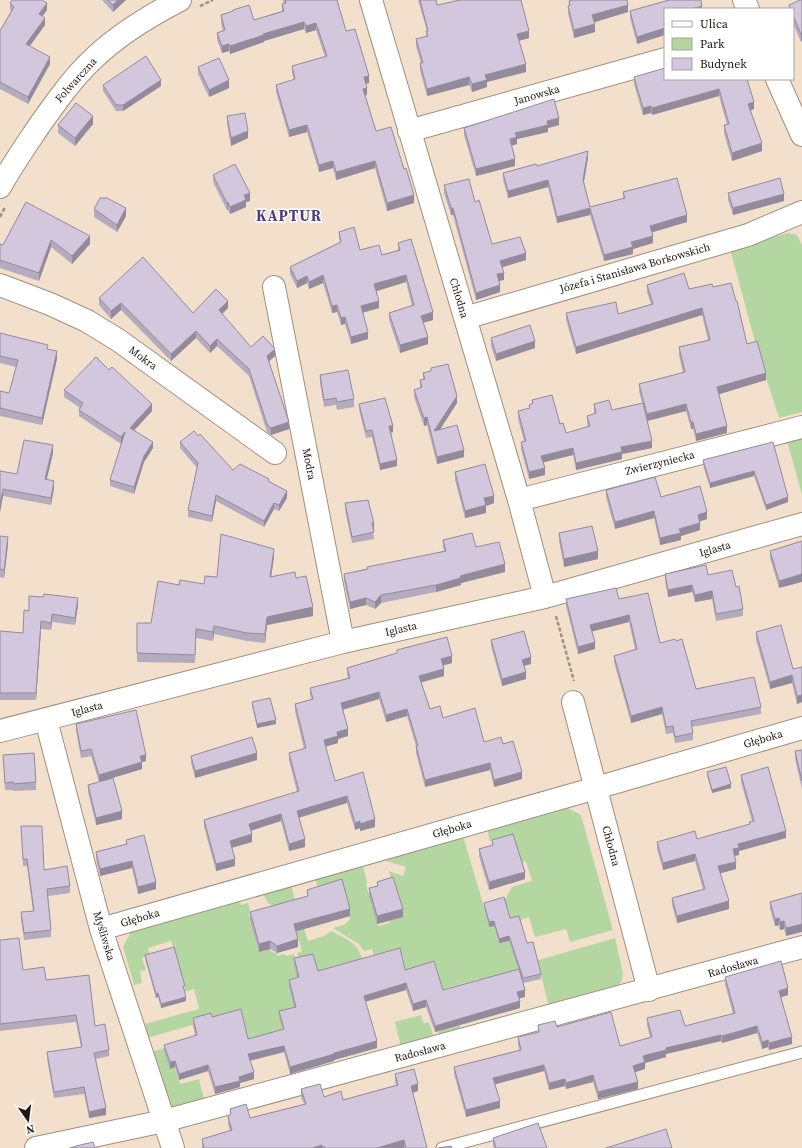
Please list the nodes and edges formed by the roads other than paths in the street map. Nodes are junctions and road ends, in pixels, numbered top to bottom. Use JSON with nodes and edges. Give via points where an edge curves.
{"nodes":[{"id":1,"x":372,"y":0,"type":"edge"},
{"id":2,"x":189,"y":3,"type":"edge"},
{"id":3,"x":664,"y":59,"type":"edge"},
{"id":4,"x":777,"y":80,"type":"edge"},
{"id":5,"x":409,"y":131,"type":"junction"},
{"id":6,"x":802,"y":135,"type":"edge"},
{"id":7,"x":3,"y":196,"type":"edge"},
{"id":8,"x":802,"y":212,"type":"edge"},
{"id":9,"x":0,"y":285,"type":"edge"},
{"id":10,"x":274,"y":287,"type":"dead end"},
{"id":11,"x":465,"y":318,"type":"junction"},
{"id":12,"x":802,"y":427,"type":"edge"},
{"id":13,"x":275,"y":453,"type":"dead end"},
{"id":14,"x":519,"y":500,"type":"junction"},
{"id":15,"x":802,"y":524,"type":"edge"},
{"id":16,"x":545,"y":597,"type":"junction"},
{"id":17,"x":343,"y":642,"type":"junction"},
{"id":18,"x":573,"y":702,"type":"road end"},
{"id":19,"x":46,"y":720,"type":"junction"},
{"id":20,"x":802,"y":728,"type":"edge"},
{"id":21,"x":0,"y":731,"type":"edge"},
{"id":22,"x":596,"y":788,"type":"junction"},
{"id":23,"x":101,"y":929,"type":"junction"},
{"id":24,"x":802,"y":947,"type":"edge"},
{"id":25,"x":649,"y":990,"type":"junction"},
{"id":26,"x":802,"y":1052,"type":"edge"},
{"id":27,"x":164,"y":1122,"type":"junction"},
{"id":28,"x":36,"y":1148,"type":"edge"},
{"id":29,"x":173,"y":1148,"type":"edge"},
{"id":30,"x":442,"y":1148,"type":"edge"}],
"edges":[{"from":1,"to":5,"type":"street","name":"Chłodna"},
{"from":2,"to":7,"type":"street","name":"Folwarczna","via":[[145,20],[92,60],[72,81],[26,145]]},
{"from":3,"to":5,"type":"street","name":"Janowska"},
{"from":4,"to":6,"type":"street"},
{"from":5,"to":11,"type":"street","name":"Chłodna"},
{"from":8,"to":11,"type":"street","name":"Józefa i Stanisława Borkowskich","via":[[748,235]]},
{"from":9,"to":13,"type":"street","name":"Mokra","via":[[88,321]]},
{"from":10,"to":17,"type":"street","name":"Modra"},
{"from":11,"to":14,"type":"street","name":"Chłodna"},
{"from":12,"to":14,"type":"street","name":"Zwierzyniecka"},
{"from":14,"to":16,"type":"street","name":"Chłodna"},
{"from":15,"to":16,"type":"street","name":"Iglasta"},
{"from":16,"to":17,"type":"street","name":"Iglasta"},
{"from":17,"to":19,"type":"street","name":"Iglasta"},
{"from":18,"to":22,"type":"street","name":"Chłodna"},
{"from":19,"to":21,"type":"street","name":"Iglasta"},
{"from":19,"to":23,"type":"street","name":"Myśliwska"},
{"from":20,"to":22,"type":"street","name":"Głęboka"},
{"from":22,"to":23,"type":"street","name":"Głęboka"},
{"from":22,"to":25,"type":"street","name":"Chłodna"},
{"from":23,"to":27,"type":"street","name":"Myśliwska"},
{"from":24,"to":25,"type":"street","name":"Radosława"},
{"from":25,"to":27,"type":"street","name":"Radosława"},
{"from":26,"to":30,"type":"lane"},
{"from":27,"to":28,"type":"street","name":"Radosława"},
{"from":27,"to":29,"type":"street","name":"Myśliwska"}]}
